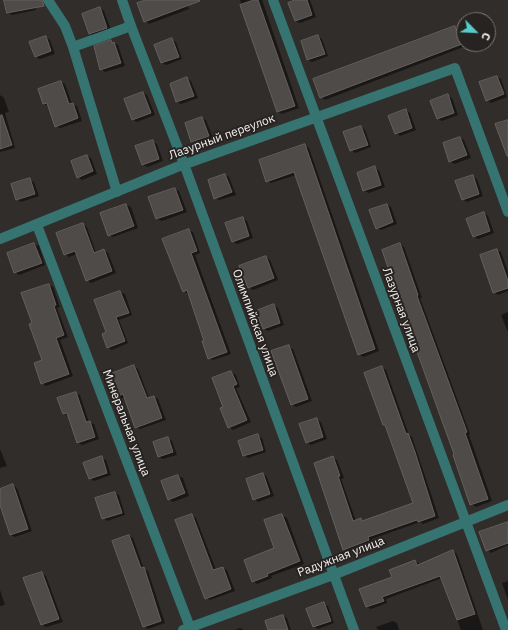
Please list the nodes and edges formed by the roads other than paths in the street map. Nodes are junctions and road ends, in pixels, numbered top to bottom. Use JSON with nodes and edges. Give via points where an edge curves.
{"nodes":[{"id":1,"x":48,"y":0,"type":"edge"},
{"id":2,"x":122,"y":0,"type":"edge"},
{"id":3,"x":272,"y":0,"type":"edge"},
{"id":4,"x":131,"y":26,"type":"junction"},
{"id":5,"x":73,"y":47,"type":"junction"},
{"id":6,"x":316,"y":117,"type":"junction"},
{"id":7,"x":184,"y":164,"type":"junction"},
{"id":8,"x":118,"y":192,"type":"junction"},
{"id":9,"x":508,"y":212,"type":"edge"},
{"id":10,"x":37,"y":225,"type":"junction"},
{"id":11,"x":0,"y":239,"type":"edge"},
{"id":12,"x":508,"y":505,"type":"edge"},
{"id":13,"x":466,"y":522,"type":"junction"},
{"id":14,"x":333,"y":575,"type":"junction"},
{"id":15,"x":188,"y":629,"type":"edge"},
{"id":16,"x":354,"y":630,"type":"edge"},
{"id":17,"x":506,"y":630,"type":"edge"}],
"edges":[{"from":1,"to":5,"type":"street","via":[[65,26]]},
{"from":2,"to":4,"type":"street","name":"Олимпийская улица"},
{"from":3,"to":6,"type":"street","name":"Лазурная улица"},
{"from":4,"to":5,"type":"street"},
{"from":4,"to":7,"type":"street","name":"Олимпийская улица"},
{"from":5,"to":8,"type":"street"},
{"from":6,"to":7,"type":"street","name":"Лазурный переулок"},
{"from":6,"to":9,"type":"street","name":"Лазурный переулок","via":[[455,68]]},
{"from":6,"to":13,"type":"street","name":"Лазурная улица"},
{"from":7,"to":8,"type":"street","name":"Лазурный переулок"},
{"from":7,"to":14,"type":"street","name":"Олимпийская улица"},
{"from":8,"to":10,"type":"street","name":"Лазурный переулок"},
{"from":10,"to":11,"type":"street","name":"Лазурный переулок"},
{"from":10,"to":15,"type":"street","name":"Минеральная улица"},
{"from":12,"to":13,"type":"street","name":"Радужная улица"},
{"from":13,"to":14,"type":"street","name":"Радужная улица"},
{"from":13,"to":17,"type":"street","name":"Лазурная улица"},
{"from":14,"to":15,"type":"street","name":"Радужная улица"},
{"from":14,"to":16,"type":"street","name":"Олимпийская улица"}]}
